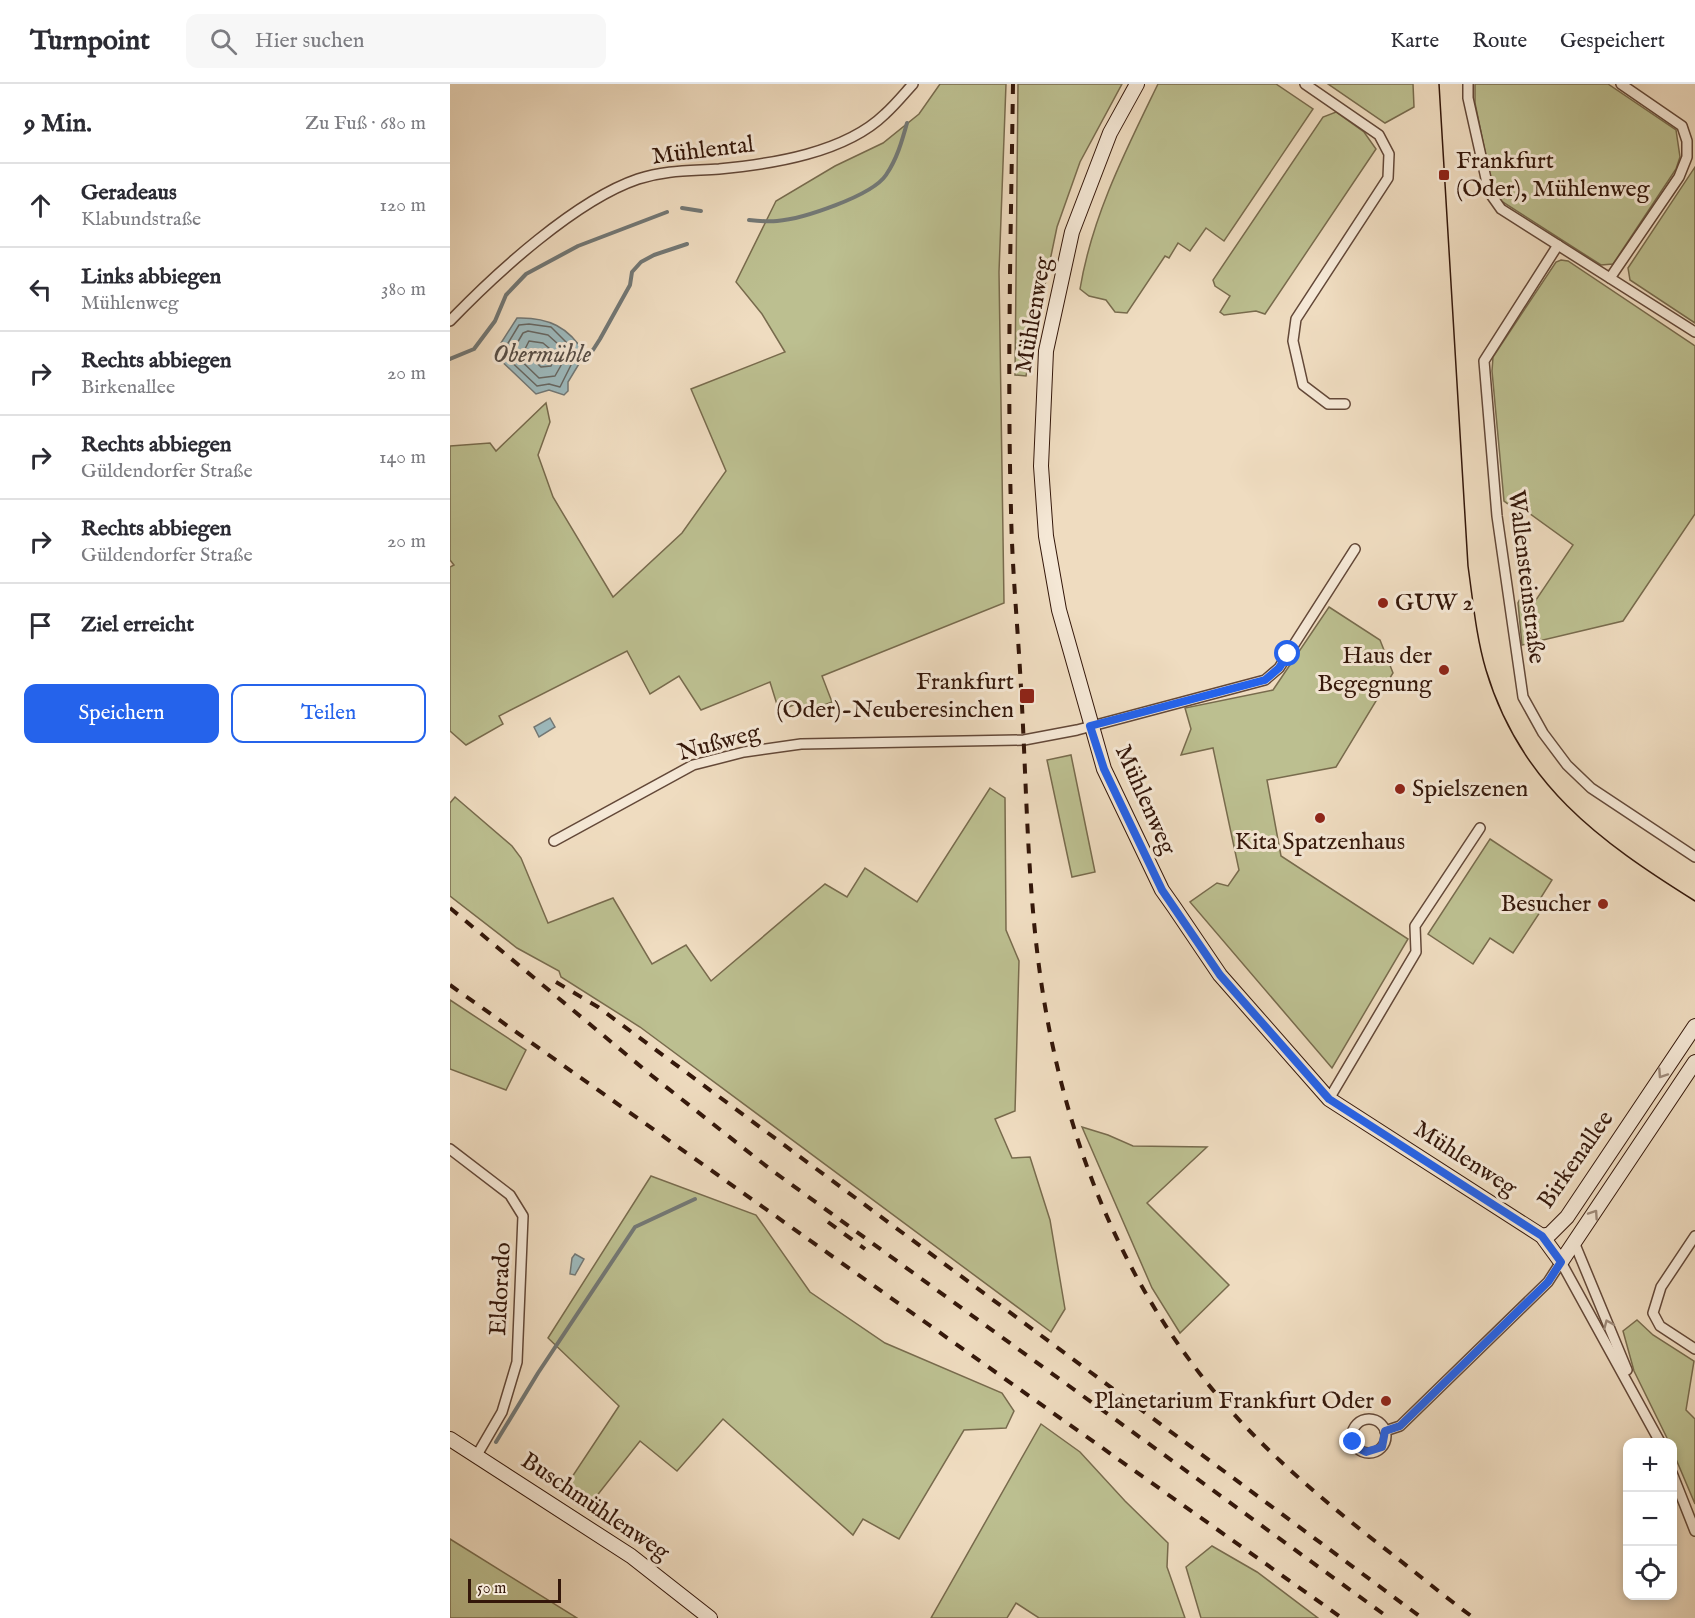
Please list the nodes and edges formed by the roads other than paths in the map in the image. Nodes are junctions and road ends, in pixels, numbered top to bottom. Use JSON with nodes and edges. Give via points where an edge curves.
{"nodes":[{"id":1,"x":913,"y":84,"type":"edge"},
{"id":2,"x":1137,"y":84,"type":"edge"},
{"id":3,"x":1305,"y":84,"type":"edge"},
{"id":4,"x":1468,"y":84,"type":"edge"},
{"id":5,"x":1621,"y":84,"type":"edge"},
{"id":6,"x":1558,"y":245,"type":"junction"},
{"id":7,"x":1610,"y":278,"type":"junction"},
{"id":8,"x":450,"y":321,"type":"edge"},
{"id":9,"x":1695,"y":332,"type":"edge"},
{"id":10,"x":1345,"y":405,"type":"dead end"},
{"id":11,"x":1355,"y":549,"type":"dead end"},
{"id":12,"x":1090,"y":726,"type":"junction"},
{"id":13,"x":1480,"y":828,"type":"dead end"},
{"id":14,"x":554,"y":841,"type":"dead end"},
{"id":15,"x":1695,"y":857,"type":"edge"},
{"id":16,"x":1694,"y":1029,"type":"edge"},
{"id":17,"x":1695,"y":1062,"type":"edge"},
{"id":18,"x":1329,"y":1099,"type":"junction"},
{"id":19,"x":450,"y":1149,"type":"edge"},
{"id":20,"x":1542,"y":1236,"type":"junction"},
{"id":21,"x":1695,"y":1236,"type":"edge"},
{"id":22,"x":1575,"y":1242,"type":"junction"},
{"id":23,"x":1561,"y":1262,"type":"junction"},
{"id":24,"x":1695,"y":1349,"type":"edge"},
{"id":25,"x":1647,"y":1417,"type":"junction"},
{"id":26,"x":1385,"y":1431,"type":"dead end"},
{"id":27,"x":1658,"y":1438,"type":"edge"},
{"id":28,"x":450,"y":1439,"type":"edge"},
{"id":29,"x":477,"y":1455,"type":"junction"},
{"id":30,"x":1677,"y":1486,"type":"edge"},
{"id":31,"x":1695,"y":1531,"type":"edge"},
{"id":32,"x":710,"y":1618,"type":"edge"}],
"edges":[{"from":1,"to":8,"type":"street","name":"Mühlental","via":[[884,116],[844,141],[816,151],[754,166],[666,171],[609,190],[500,272]]},
{"from":2,"to":12,"type":"street","name":"Mühlenweg","via":[[1110,133],[1072,232],[1046,351],[1041,466],[1046,536],[1059,610]]},
{"from":3,"to":10,"type":"street","via":[[1379,135],[1389,154],[1388,178],[1296,319],[1293,342],[1303,385],[1328,404]]},
{"from":4,"to":6,"type":"street","via":[[1489,192],[1501,208]]},
{"from":5,"to":7,"type":"street","via":[[1682,126],[1687,157],[1679,177]]},
{"from":6,"to":7,"type":"street"},
{"from":6,"to":15,"type":"street","name":"Wallensteinstraße","via":[[1484,362],[1497,516],[1523,697],[1543,733],[1591,788]]},
{"from":7,"to":9,"type":"street"},
{"from":11,"to":12,"type":"street","name":"Nußweg","via":[[1279,668],[1265,680]]},
{"from":12,"to":14,"type":"street","name":"Nußweg","via":[[1003,742],[801,744],[744,752],[693,765]]},
{"from":12,"to":18,"type":"street","name":"Mühlenweg","via":[[1104,769],[1162,890],[1220,975]]},
{"from":13,"to":18,"type":"street","via":[[1415,926],[1416,952]]},
{"from":16,"to":20,"type":"street","name":"Birkenallee","one_way":true,"via":[[1567,1217],[1550,1234]]},
{"from":22,"to":17,"type":"street","name":"Birkenallee","one_way":true},
{"from":18,"to":20,"type":"street","name":"Mühlenweg"},
{"from":19,"to":29,"type":"street","name":"Eldorado","via":[[510,1195],[522,1216],[517,1362],[502,1412]]},
{"from":20,"to":23,"type":"street","name":"Birkenallee"},
{"from":21,"to":24,"type":"street","via":[[1660,1287],[1653,1313],[1660,1326]]},
{"from":22,"to":23,"type":"street","name":"Birkenallee"},
{"from":25,"to":22,"type":"street","one_way":true},
{"from":23,"to":25,"type":"street"},
{"from":23,"to":26,"type":"street","via":[[1548,1282],[1400,1426]]},
{"from":25,"to":27,"type":"street"},
{"from":28,"to":29,"type":"street","name":"Buschmühlenweg"},
{"from":29,"to":32,"type":"street","name":"Buschmühlenweg","via":[[631,1556]]},
{"from":30,"to":31,"type":"street"}]}
